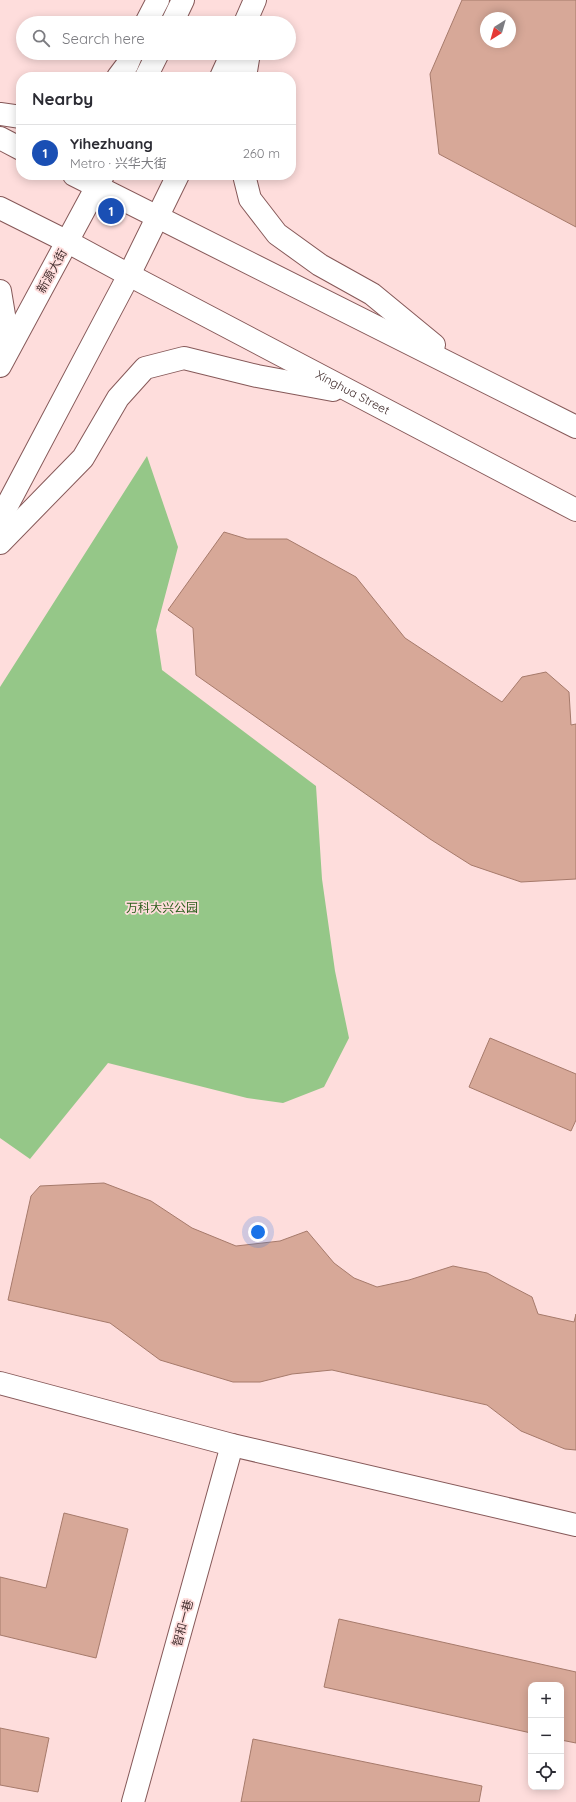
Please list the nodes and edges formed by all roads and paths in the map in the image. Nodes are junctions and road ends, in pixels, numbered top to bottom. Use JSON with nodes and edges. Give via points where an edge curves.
{"nodes":[{"id":1,"x":158,"y":0,"type":"edge"},
{"id":2,"x":183,"y":0,"type":"edge"},
{"id":3,"x":256,"y":0,"type":"edge"},
{"id":4,"x":150,"y":16,"type":"edge"},
{"id":5,"x":175,"y":16,"type":"edge"},
{"id":6,"x":248,"y":16,"type":"edge"},
{"id":7,"x":254,"y":16,"type":"edge"},
{"id":8,"x":129,"y":60,"type":"edge"},
{"id":9,"x":154,"y":60,"type":"edge"},
{"id":10,"x":229,"y":60,"type":"edge"},
{"id":11,"x":247,"y":60,"type":"edge"},
{"id":12,"x":122,"y":72,"type":"edge"},
{"id":13,"x":148,"y":72,"type":"edge"},
{"id":14,"x":223,"y":72,"type":"edge"},
{"id":15,"x":246,"y":72,"type":"edge"},
{"id":16,"x":0,"y":114,"type":"edge"},
{"id":17,"x":16,"y":116,"type":"edge"},
{"id":18,"x":0,"y":138,"type":"edge"},
{"id":19,"x":16,"y":146,"type":"edge"},
{"id":20,"x":176,"y":180,"type":"edge"},
{"id":21,"x":245,"y":180,"type":"edge"},
{"id":22,"x":100,"y":181,"type":"edge"},
{"id":23,"x":0,"y":208,"type":"edge"},
{"id":24,"x":159,"y":216,"type":"junction"},
{"id":25,"x":68,"y":242,"type":"junction"},
{"id":26,"x":129,"y":276,"type":"junction"},
{"id":27,"x":0,"y":291,"type":"edge"},
{"id":28,"x":0,"y":338,"type":"edge"},
{"id":29,"x":0,"y":366,"type":"edge"},
{"id":30,"x":468,"y":372,"type":"junction"},
{"id":31,"x":354,"y":393,"type":"junction"},
{"id":32,"x":576,"y":427,"type":"edge"},
{"id":33,"x":576,"y":510,"type":"edge"},
{"id":34,"x":0,"y":519,"type":"edge"},
{"id":35,"x":0,"y":543,"type":"edge"},
{"id":36,"x":0,"y":1383,"type":"edge"},
{"id":37,"x":232,"y":1445,"type":"junction"},
{"id":38,"x":576,"y":1525,"type":"edge"},
{"id":39,"x":134,"y":1802,"type":"edge"}],
"edges":[{"from":1,"to":4,"type":"main road"},
{"from":2,"to":5,"type":"main road"},
{"from":3,"to":6,"type":"main road"},
{"from":3,"to":7,"type":"main road"},
{"from":8,"to":12,"type":"main road"},
{"from":9,"to":13,"type":"main road"},
{"from":10,"to":14,"type":"main road"},
{"from":11,"to":15,"type":"main road"},
{"from":16,"to":17,"type":"main road"},
{"from":18,"to":19,"type":"main road"},
{"from":20,"to":24,"type":"main road"},
{"from":21,"to":30,"type":"main road","via":[[250,199],[277,234],[320,265],[372,294]]},
{"from":22,"to":24,"type":"main road"},
{"from":22,"to":25,"type":"main road","name":"新源大街"},
{"from":23,"to":25,"type":"main road","name":"Xinghua Street"},
{"from":24,"to":26,"type":"main road"},
{"from":24,"to":30,"type":"main road"},
{"from":25,"to":26,"type":"main road","name":"Xinghua Street"},
{"from":25,"to":29,"type":"main road","name":"新源大街"},
{"from":26,"to":31,"type":"main road","name":"Xinghua Street"},
{"from":26,"to":34,"type":"main road"},
{"from":27,"to":28,"type":"main road","via":[[5,321]]},
{"from":30,"to":32,"type":"main road"},
{"from":31,"to":33,"type":"main road","name":"Xinghua Street"},
{"from":31,"to":35,"type":"main road","via":[[257,376],[184,358],[145,368],[118,398],[83,458]]},
{"from":36,"to":37,"type":"main road"},
{"from":37,"to":38,"type":"main road"},
{"from":37,"to":39,"type":"main road","name":"智和一巷"}]}
